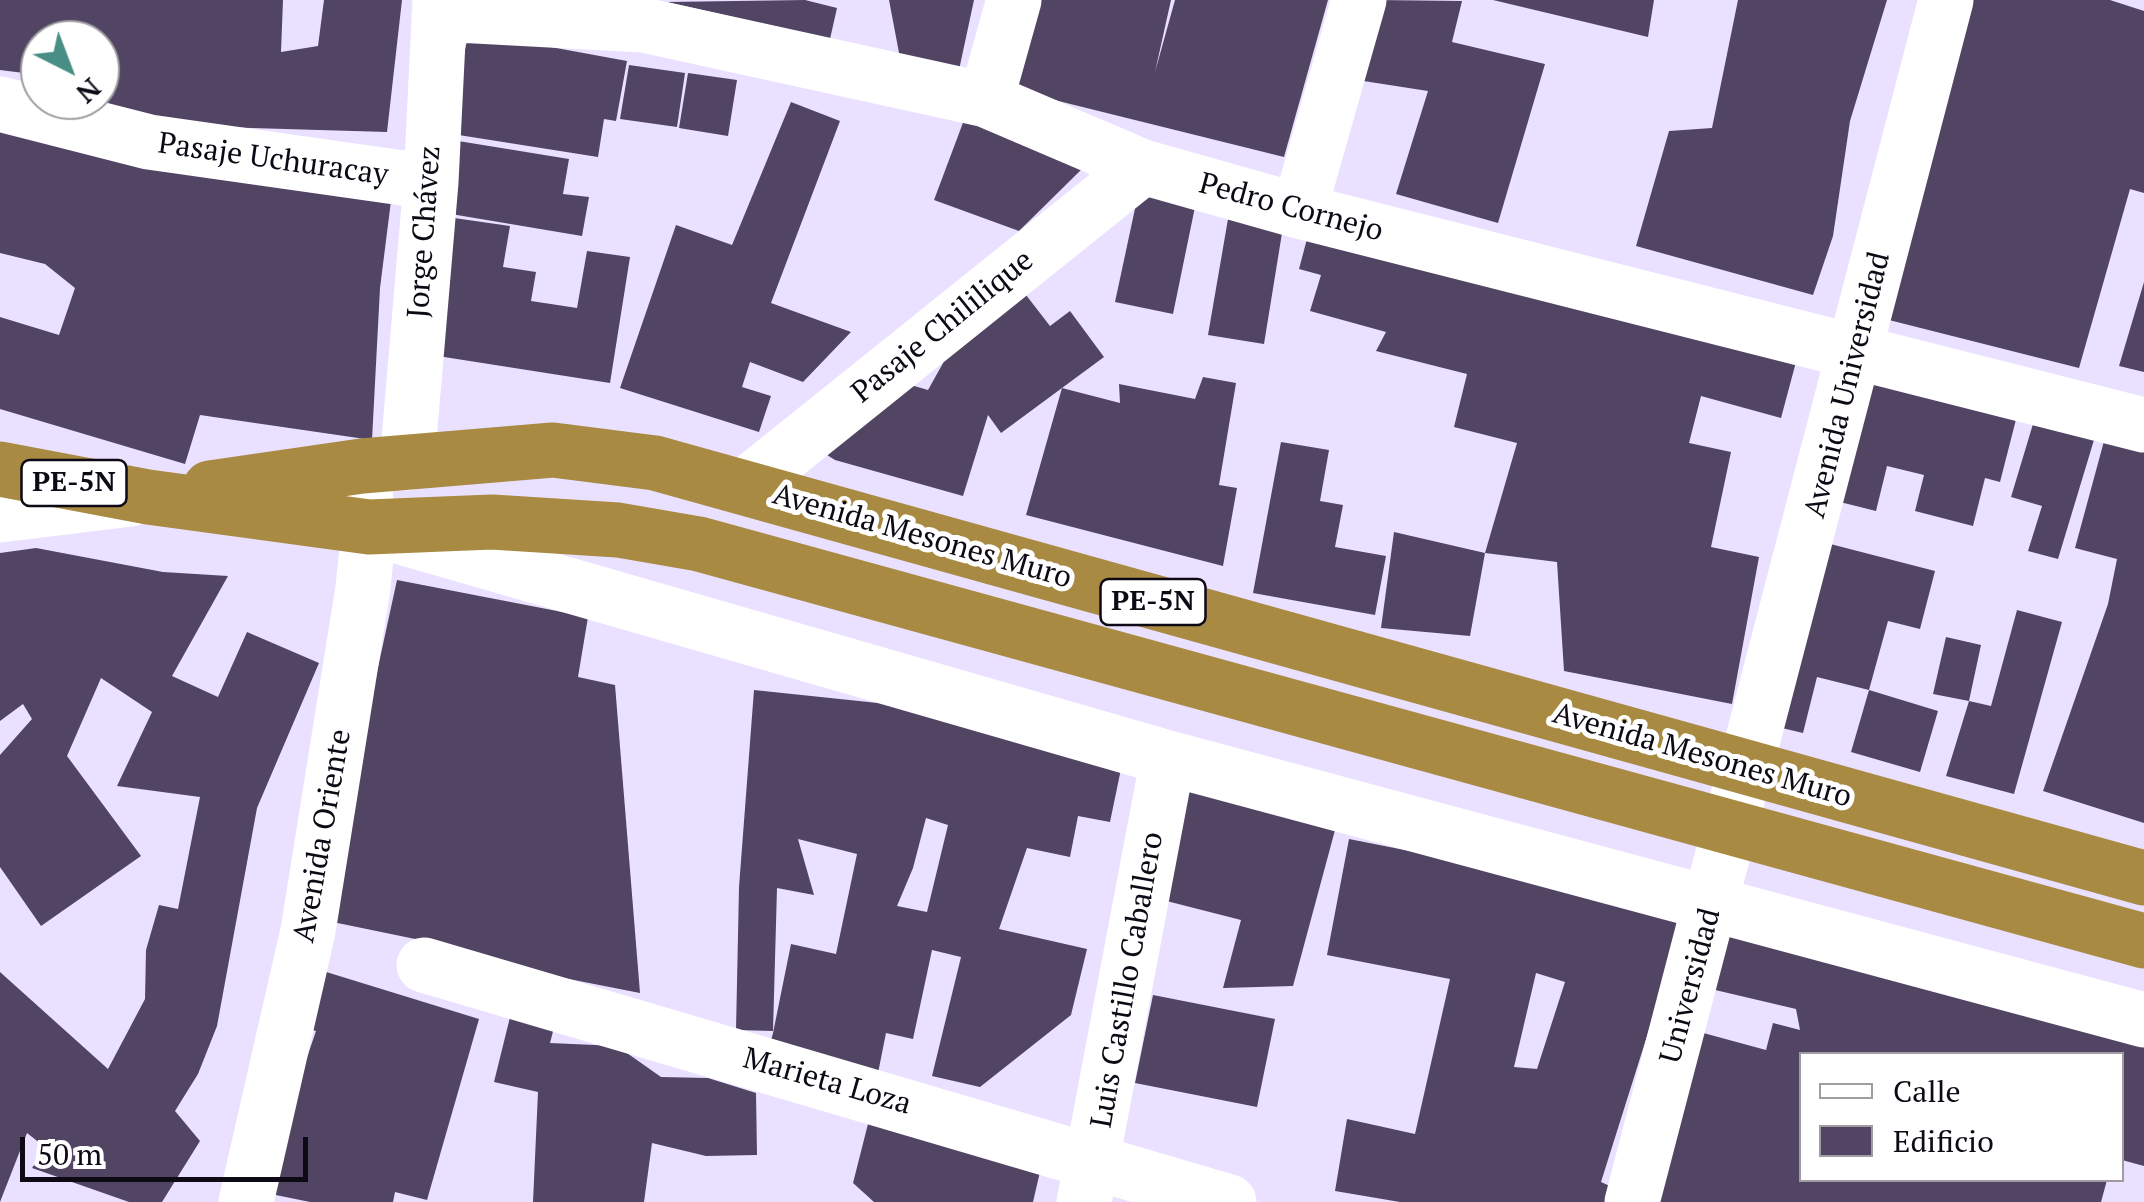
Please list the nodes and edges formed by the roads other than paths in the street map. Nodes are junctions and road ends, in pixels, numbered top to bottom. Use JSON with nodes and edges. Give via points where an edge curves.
{"nodes":[{"id":1,"x":1014,"y":0,"type":"edge"},
{"id":2,"x":1359,"y":0,"type":"edge"},
{"id":3,"x":1946,"y":0,"type":"edge"},
{"id":4,"x":439,"y":7,"type":"edge"},
{"id":5,"x":986,"y":100,"type":"junction"},
{"id":6,"x":0,"y":104,"type":"edge"},
{"id":7,"x":1143,"y":167,"type":"junction"},
{"id":8,"x":431,"y":182,"type":"junction"},
{"id":9,"x":1299,"y":212,"type":"junction"},
{"id":10,"x":1858,"y":352,"type":"junction"},
{"id":11,"x":2144,"y":425,"type":"edge"},
{"id":12,"x":384,"y":465,"type":"junction"},
{"id":13,"x":0,"y":469,"type":"edge"},
{"id":14,"x":744,"y":487,"type":"junction"},
{"id":15,"x":148,"y":497,"type":"junction"},
{"id":16,"x":0,"y":515,"type":"edge"},
{"id":17,"x":369,"y":528,"type":"junction"},
{"id":18,"x":1168,"y":758,"type":"junction"},
{"id":19,"x":1748,"y":769,"type":"junction"},
{"id":20,"x":1733,"y":829,"type":"junction"},
{"id":21,"x":2144,"y":878,"type":"edge"},
{"id":22,"x":1714,"y":902,"type":"junction"},
{"id":23,"x":2144,"y":941,"type":"edge"},
{"id":24,"x":424,"y":965,"type":"dead end"},
{"id":25,"x":2144,"y":1020,"type":"edge"},
{"id":26,"x":1090,"y":1181,"type":"edge"},
{"id":27,"x":246,"y":1202,"type":"edge"},
{"id":28,"x":1229,"y":1202,"type":"edge"},
{"id":29,"x":1632,"y":1202,"type":"edge"}],
"edges":[{"from":1,"to":5,"type":"street"},
{"from":2,"to":9,"type":"street"},
{"from":3,"to":10,"type":"street","name":"Avenida Universidad"},
{"from":4,"to":5,"type":"street","name":"Pedro Cornejo","via":[[643,25]]},
{"from":4,"to":8,"type":"street","name":"Jorge Chávez"},
{"from":5,"to":7,"type":"street","name":"Pedro Cornejo"},
{"from":6,"to":8,"type":"street","name":"Pasaje Uchuracay","via":[[149,142]]},
{"from":7,"to":9,"type":"street","name":"Pedro Cornejo"},
{"from":7,"to":14,"type":"street","name":"Pasaje Chililique"},
{"from":8,"to":12,"type":"street","name":"Jorge Chávez"},
{"from":9,"to":10,"type":"street","name":"Pedro Cornejo"},
{"from":10,"to":11,"type":"street","name":"Pedro Cornejo"},
{"from":10,"to":19,"type":"street","name":"Avenida Universidad"},
{"from":12,"to":14,"type":"highway","name":"Avenida Mesones Muro","number":"PE-5N","via":[[553,450],[655,463]]},
{"from":12,"to":15,"type":"highway","name":"Avenida Mesones Muro","number":"PE-5N"},
{"from":12,"to":17,"type":"street","name":"Avenida Oriente"},
{"from":13,"to":15,"type":"highway","number":"PE-5N"},
{"from":14,"to":19,"type":"highway","name":"Avenida Mesones Muro","number":"PE-5N"},
{"from":15,"to":16,"type":"street"},
{"from":15,"to":17,"type":"highway","number":"PE-5N"},
{"from":17,"to":18,"type":"street"},
{"from":17,"to":20,"type":"highway","number":"PE-5N","via":[[492,522],[618,530],[699,544]]},
{"from":17,"to":27,"type":"street","name":"Avenida Oriente","via":[[308,931]]},
{"from":18,"to":22,"type":"street"},
{"from":18,"to":26,"type":"street","name":"Luis Castillo Caballero"},
{"from":19,"to":20,"type":"street","name":"Universidad"},
{"from":19,"to":21,"type":"highway","name":"Avenida Mesones Muro","number":"PE-5N"},
{"from":20,"to":22,"type":"street","name":"Universidad"},
{"from":20,"to":23,"type":"highway","number":"PE-5N"},
{"from":22,"to":25,"type":"street"},
{"from":22,"to":29,"type":"street","name":"Universidad"},
{"from":24,"to":26,"type":"street","name":"Marieta Loza"},
{"from":26,"to":28,"type":"street","name":"Marieta Loza"}]}
